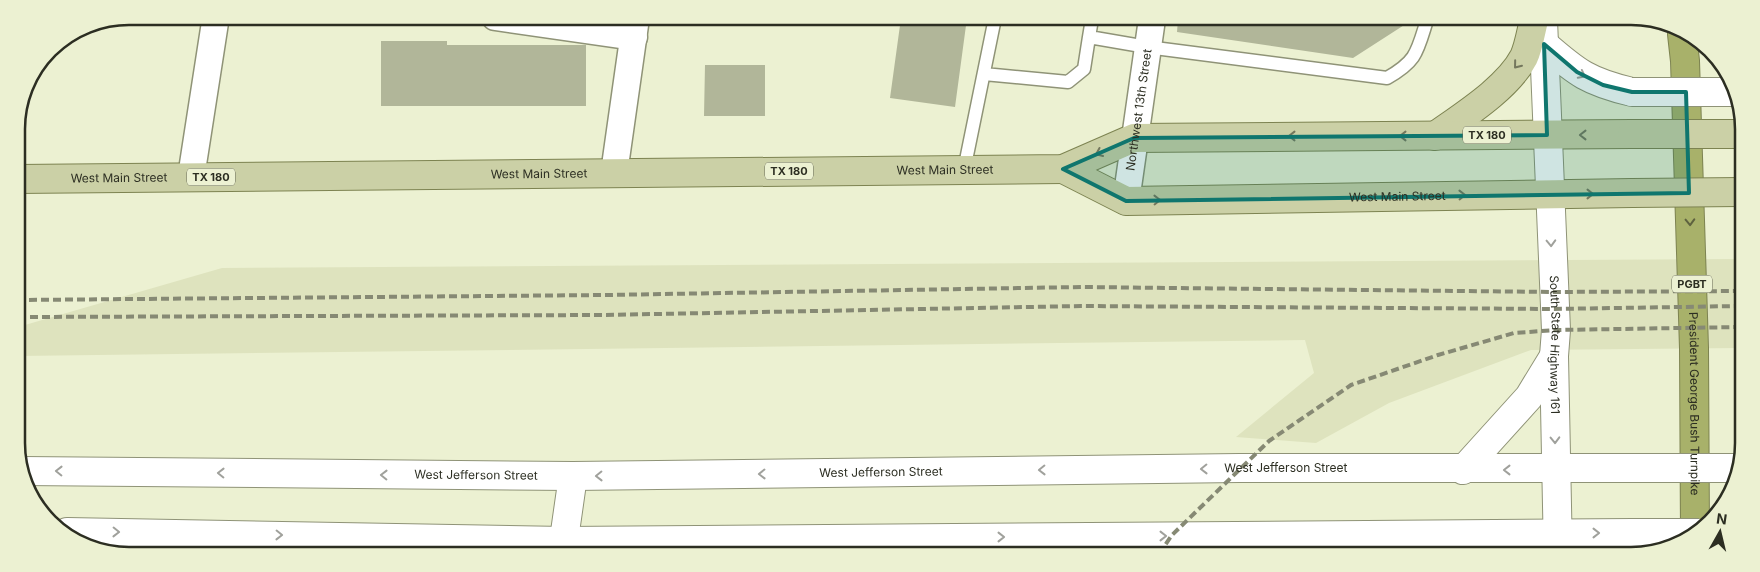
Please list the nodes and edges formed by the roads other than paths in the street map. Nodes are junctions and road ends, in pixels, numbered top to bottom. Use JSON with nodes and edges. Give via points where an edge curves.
{"nodes":[{"id":1,"x":215,"y":25,"type":"edge"},
{"id":2,"x":607,"y":25,"type":"edge"},
{"id":3,"x":994,"y":25,"type":"edge"},
{"id":4,"x":1091,"y":25,"type":"edge"},
{"id":5,"x":1151,"y":25,"type":"edge"},
{"id":6,"x":1425,"y":25,"type":"edge"},
{"id":7,"x":635,"y":27,"type":"edge"},
{"id":8,"x":1540,"y":28,"type":"edge"},
{"id":9,"x":1089,"y":37,"type":"junction"},
{"id":10,"x":1683,"y":39,"type":"edge"},
{"id":11,"x":1148,"y":47,"type":"junction"},
{"id":12,"x":984,"y":74,"type":"junction"},
{"id":13,"x":1727,"y":92,"type":"edge"},
{"id":14,"x":1735,"y":134,"type":"edge"},
{"id":15,"x":1547,"y":135,"type":"junction"},
{"id":16,"x":1434,"y":136,"type":"junction"},
{"id":17,"x":1134,"y":138,"type":"junction"},
{"id":18,"x":1063,"y":169,"type":"junction"},
{"id":19,"x":964,"y":170,"type":"junction"},
{"id":20,"x":614,"y":173,"type":"junction"},
{"id":21,"x":191,"y":178,"type":"junction"},
{"id":22,"x":25,"y":179,"type":"edge"},
{"id":23,"x":1735,"y":192,"type":"edge"},
{"id":24,"x":1548,"y":194,"type":"junction"},
{"id":25,"x":1126,"y":201,"type":"junction"},
{"id":26,"x":1554,"y":356,"type":"junction"},
{"id":27,"x":1731,"y":468,"type":"edge"},
{"id":28,"x":1463,"y":470,"type":"junction"},
{"id":29,"x":1556,"y":470,"type":"junction"},
{"id":30,"x":29,"y":471,"type":"edge"},
{"id":31,"x":573,"y":476,"type":"junction"},
{"id":32,"x":1697,"y":507,"type":"edge"},
{"id":33,"x":76,"y":532,"type":"edge"},
{"id":34,"x":1438,"y":533,"type":"junction"},
{"id":35,"x":1682,"y":533,"type":"edge"},
{"id":36,"x":1558,"y":544,"type":"edge"},
{"id":37,"x":563,"y":547,"type":"edge"},
{"id":38,"x":1465,"y":547,"type":"edge"}],
"edges":[{"from":1,"to":21,"type":"street"},
{"from":2,"to":7,"type":"street"},
{"from":3,"to":12,"type":"lane"},
{"from":4,"to":9,"type":"lane"},
{"from":5,"to":11,"type":"street","name":"Northwest 13th Street"},
{"from":6,"to":11,"type":"lane","via":[[1417,52],[1407,67],[1387,78]]},
{"from":7,"to":20,"type":"street"},
{"from":8,"to":13,"type":"main road","one_way":true,"bridge":true,"via":[[1576,72],[1603,85],[1632,92]]},
{"from":8,"to":15,"type":"main road","name":"South State Highway 161"},
{"from":8,"to":16,"type":"main road","one_way":true,"via":[[1524,57],[1483,103]]},
{"from":9,"to":11,"type":"lane"},
{"from":9,"to":12,"type":"lane","via":[[1084,69],[1068,82]]},
{"from":10,"to":32,"type":"highway","name":"President George Bush Turnpike","number":"PGBT","one_way":true},
{"from":11,"to":17,"type":"street","name":"Northwest 13th Street"},
{"from":12,"to":19,"type":"lane"},
{"from":14,"to":15,"type":"main road","name":"West Main Street","number":"TX 180","one_way":true,"bridge":true},
{"from":15,"to":16,"type":"main road","name":"West Main Street","number":"TX 180"},
{"from":15,"to":24,"type":"main road","name":"South State Highway 161"},
{"from":16,"to":17,"type":"main road","name":"West Main Street","number":"TX 180","one_way":true},
{"from":17,"to":18,"type":"main road","name":"West Main Street","number":"TX 180","one_way":true},
{"from":17,"to":25,"type":"street","name":"Northwest 13th Street"},
{"from":18,"to":19,"type":"main road","name":"West Main Street","number":"TX 180"},
{"from":18,"to":25,"type":"main road","name":"West Main Street","number":"TX 180"},
{"from":19,"to":20,"type":"main road","name":"West Main Street","number":"TX 180"},
{"from":20,"to":21,"type":"main road","name":"West Main Street","number":"TX 180"},
{"from":21,"to":22,"type":"main road","name":"West Main Street","number":"TX 180"},
{"from":24,"to":23,"type":"main road","name":"West Main Street","number":"TX 180","one_way":true,"bridge":true},
{"from":25,"to":24,"type":"main road","name":"West Main Street","number":"TX 180","one_way":true},
{"from":24,"to":26,"type":"main road","name":"South State Highway 161","one_way":true,"via":[[1556,330]]},
{"from":26,"to":28,"type":"main road","via":[[1529,397]]},
{"from":26,"to":29,"type":"main road","name":"South State Highway 161","one_way":true},
{"from":27,"to":29,"type":"main road","name":"West Jefferson Street","bridge":true},
{"from":29,"to":28,"type":"main road","name":"West Jefferson Street","one_way":true},
{"from":28,"to":31,"type":"main road","name":"West Jefferson Street","one_way":true,"via":[[1239,468]]},
{"from":29,"to":36,"type":"main road","name":"South State Highway 161"},
{"from":31,"to":30,"type":"main road","name":"West Jefferson Street","one_way":true},
{"from":31,"to":37,"type":"main road"},
{"from":33,"to":37,"type":"main road","one_way":true},
{"from":34,"to":36,"type":"main road"},
{"from":37,"to":34,"type":"main road","one_way":true},
{"from":34,"to":38,"type":"main road"},
{"from":36,"to":35,"type":"main road","one_way":true,"bridge":true,"via":[[1633,533]]}]}
